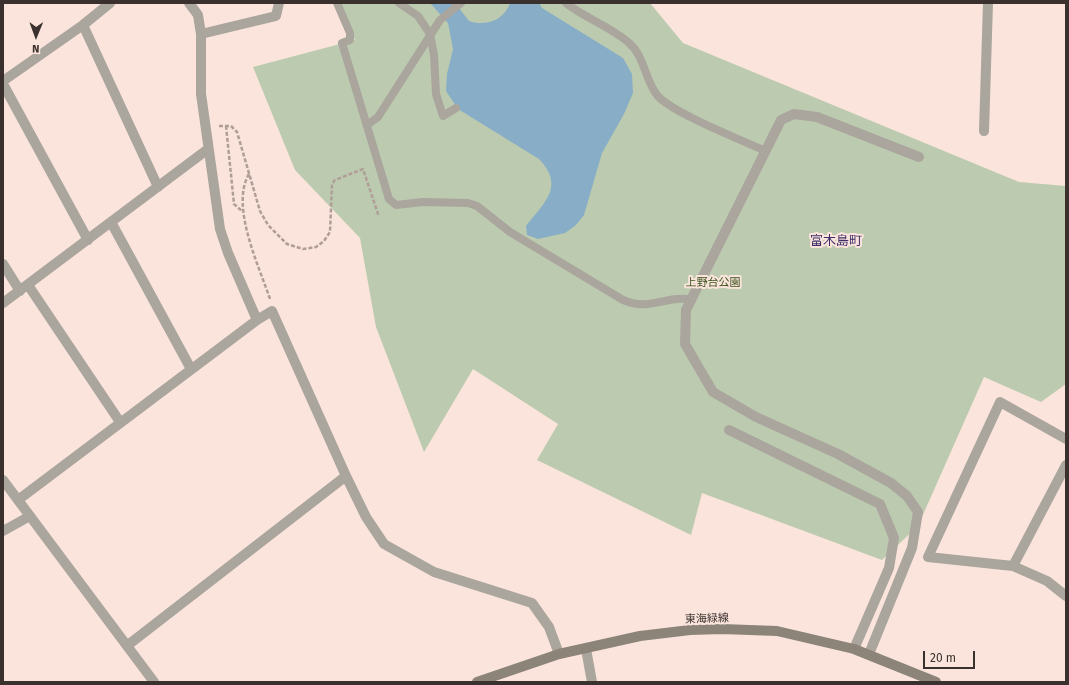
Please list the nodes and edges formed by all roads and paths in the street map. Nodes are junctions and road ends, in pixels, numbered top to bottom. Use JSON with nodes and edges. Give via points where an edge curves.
{"nodes":[{"id":1,"x":110,"y":3,"type":"edge"},
{"id":2,"x":189,"y":3,"type":"edge"},
{"id":3,"x":279,"y":3,"type":"edge"},
{"id":4,"x":336,"y":3,"type":"edge"},
{"id":5,"x":399,"y":3,"type":"edge"},
{"id":6,"x":461,"y":3,"type":"edge"},
{"id":7,"x":566,"y":3,"type":"edge"},
{"id":8,"x":988,"y":3,"type":"edge"},
{"id":9,"x":83,"y":25,"type":"junction"},
{"id":10,"x":201,"y":34,"type":"junction"},
{"id":11,"x":430,"y":34,"type":"junction"},
{"id":12,"x":3,"y":81,"type":"edge"},
{"id":13,"x":3,"y":84,"type":"edge"},
{"id":14,"x":456,"y":108,"type":"dead end"},
{"id":15,"x":367,"y":125,"type":"junction"},
{"id":16,"x":226,"y":126,"type":"junction"},
{"id":17,"x":205,"y":127,"type":"junction"},
{"id":18,"x":984,"y":131,"type":"dead end"},
{"id":19,"x":208,"y":149,"type":"junction"},
{"id":20,"x":765,"y":151,"type":"junction"},
{"id":21,"x":919,"y":157,"type":"dead end"},
{"id":22,"x":249,"y":174,"type":"junction"},
{"id":23,"x":158,"y":187,"type":"junction"},
{"id":24,"x":243,"y":212,"type":"junction"},
{"id":25,"x":380,"y":217,"type":"dead end"},
{"id":26,"x":111,"y":222,"type":"junction"},
{"id":27,"x":88,"y":240,"type":"junction"},
{"id":28,"x":3,"y":264,"type":"edge"},
{"id":29,"x":24,"y":288,"type":"junction"},
{"id":30,"x":692,"y":300,"type":"junction"},
{"id":31,"x":3,"y":304,"type":"edge"},
{"id":32,"x":272,"y":311,"type":"junction"},
{"id":33,"x":257,"y":320,"type":"junction"},
{"id":34,"x":191,"y":370,"type":"junction"},
{"id":35,"x":120,"y":422,"type":"junction"},
{"id":36,"x":729,"y":430,"type":"dead end"},
{"id":37,"x":1066,"y":439,"type":"edge"},
{"id":38,"x":1066,"y":465,"type":"edge"},
{"id":39,"x":346,"y":476,"type":"junction"},
{"id":40,"x":3,"y":480,"type":"edge"},
{"id":41,"x":18,"y":500,"type":"junction"},
{"id":42,"x":30,"y":516,"type":"junction"},
{"id":43,"x":3,"y":531,"type":"edge"},
{"id":44,"x":1013,"y":566,"type":"junction"},
{"id":45,"x":1066,"y":596,"type":"edge"},
{"id":46,"x":128,"y":645,"type":"junction"},
{"id":47,"x":586,"y":649,"type":"junction"},
{"id":48,"x":854,"y":649,"type":"junction"},
{"id":49,"x":559,"y":654,"type":"junction"},
{"id":50,"x":869,"y":654,"type":"junction"},
{"id":51,"x":154,"y":682,"type":"edge"},
{"id":52,"x":477,"y":682,"type":"edge"},
{"id":53,"x":592,"y":682,"type":"edge"},
{"id":54,"x":936,"y":682,"type":"edge"}],
"edges":[{"from":1,"to":9,"type":"street"},
{"from":2,"to":10,"type":"street","via":[[198,15]]},
{"from":3,"to":10,"type":"street","via":[[276,16]]},
{"from":4,"to":15,"type":"lane","via":[[350,33],[350,40],[342,43]]},
{"from":5,"to":11,"type":"lane","via":[[418,16]]},
{"from":6,"to":11,"type":"lane","via":[[440,20]]},
{"from":7,"to":20,"type":"lane","via":[[629,42],[641,57],[658,96],[685,114]]},
{"from":8,"to":18,"type":"street"},
{"from":9,"to":12,"type":"street"},
{"from":9,"to":23,"type":"street"},
{"from":10,"to":17,"type":"street","via":[[201,94]]},
{"from":11,"to":14,"type":"lane","via":[[436,94],[443,116]]},
{"from":11,"to":15,"type":"lane","via":[[381,113]]},
{"from":13,"to":27,"type":"street"},
{"from":15,"to":30,"type":"lane","via":[[389,199],[396,205],[423,202],[472,204],[486,211],[510,232],[631,304],[645,305],[683,298]]},
{"from":16,"to":17,"type":"path"},
{"from":16,"to":22,"type":"path","via":[[231,126],[237,132]]},
{"from":16,"to":24,"type":"path","via":[[234,204]]},
{"from":17,"to":19,"type":"street"},
{"from":19,"to":23,"type":"street"},
{"from":19,"to":33,"type":"street","via":[[220,229]]},
{"from":20,"to":21,"type":"street","via":[[781,120],[794,114],[804,114],[832,121]]},
{"from":20,"to":30,"type":"street"},
{"from":22,"to":24,"type":"path","via":[[244,182]]},
{"from":22,"to":25,"type":"path","via":[[260,210],[268,225],[283,241],[294,248],[316,247],[324,241],[330,232],[332,184],[335,180],[363,169]]},
{"from":23,"to":26,"type":"street"},
{"from":24,"to":32,"type":"path"},
{"from":26,"to":27,"type":"street"},
{"from":26,"to":34,"type":"street"},
{"from":27,"to":29,"type":"street"},
{"from":28,"to":29,"type":"street"},
{"from":29,"to":31,"type":"street"},
{"from":29,"to":35,"type":"street"},
{"from":30,"to":50,"type":"street","via":[[686,310],[685,344],[712,392],[756,417],[838,454],[891,483],[908,496],[918,512],[912,548]]},
{"from":32,"to":33,"type":"street"},
{"from":32,"to":39,"type":"street"},
{"from":33,"to":34,"type":"street"},
{"from":34,"to":35,"type":"street"},
{"from":35,"to":41,"type":"street"},
{"from":36,"to":48,"type":"street","via":[[880,504],[894,538],[889,568]]},
{"from":37,"to":44,"type":"street","via":[[1000,402],[928,557]]},
{"from":38,"to":44,"type":"street"},
{"from":39,"to":46,"type":"street"},
{"from":39,"to":49,"type":"street","via":[[366,517],[384,544],[434,572],[532,603],[548,627]]},
{"from":40,"to":41,"type":"street"},
{"from":41,"to":42,"type":"street"},
{"from":42,"to":43,"type":"street"},
{"from":42,"to":46,"type":"street"},
{"from":44,"to":45,"type":"street","via":[[1047,581]]},
{"from":46,"to":51,"type":"street"},
{"from":47,"to":48,"type":"main road","name":"東海緑線","via":[[640,636],[722,629],[777,631]]},
{"from":47,"to":49,"type":"main road","name":"東海緑線"},
{"from":47,"to":53,"type":"street"},
{"from":48,"to":50,"type":"main road","name":"東海緑線"},
{"from":49,"to":52,"type":"main road","name":"東海緑線"},
{"from":50,"to":54,"type":"main road","name":"東海緑線"}]}
